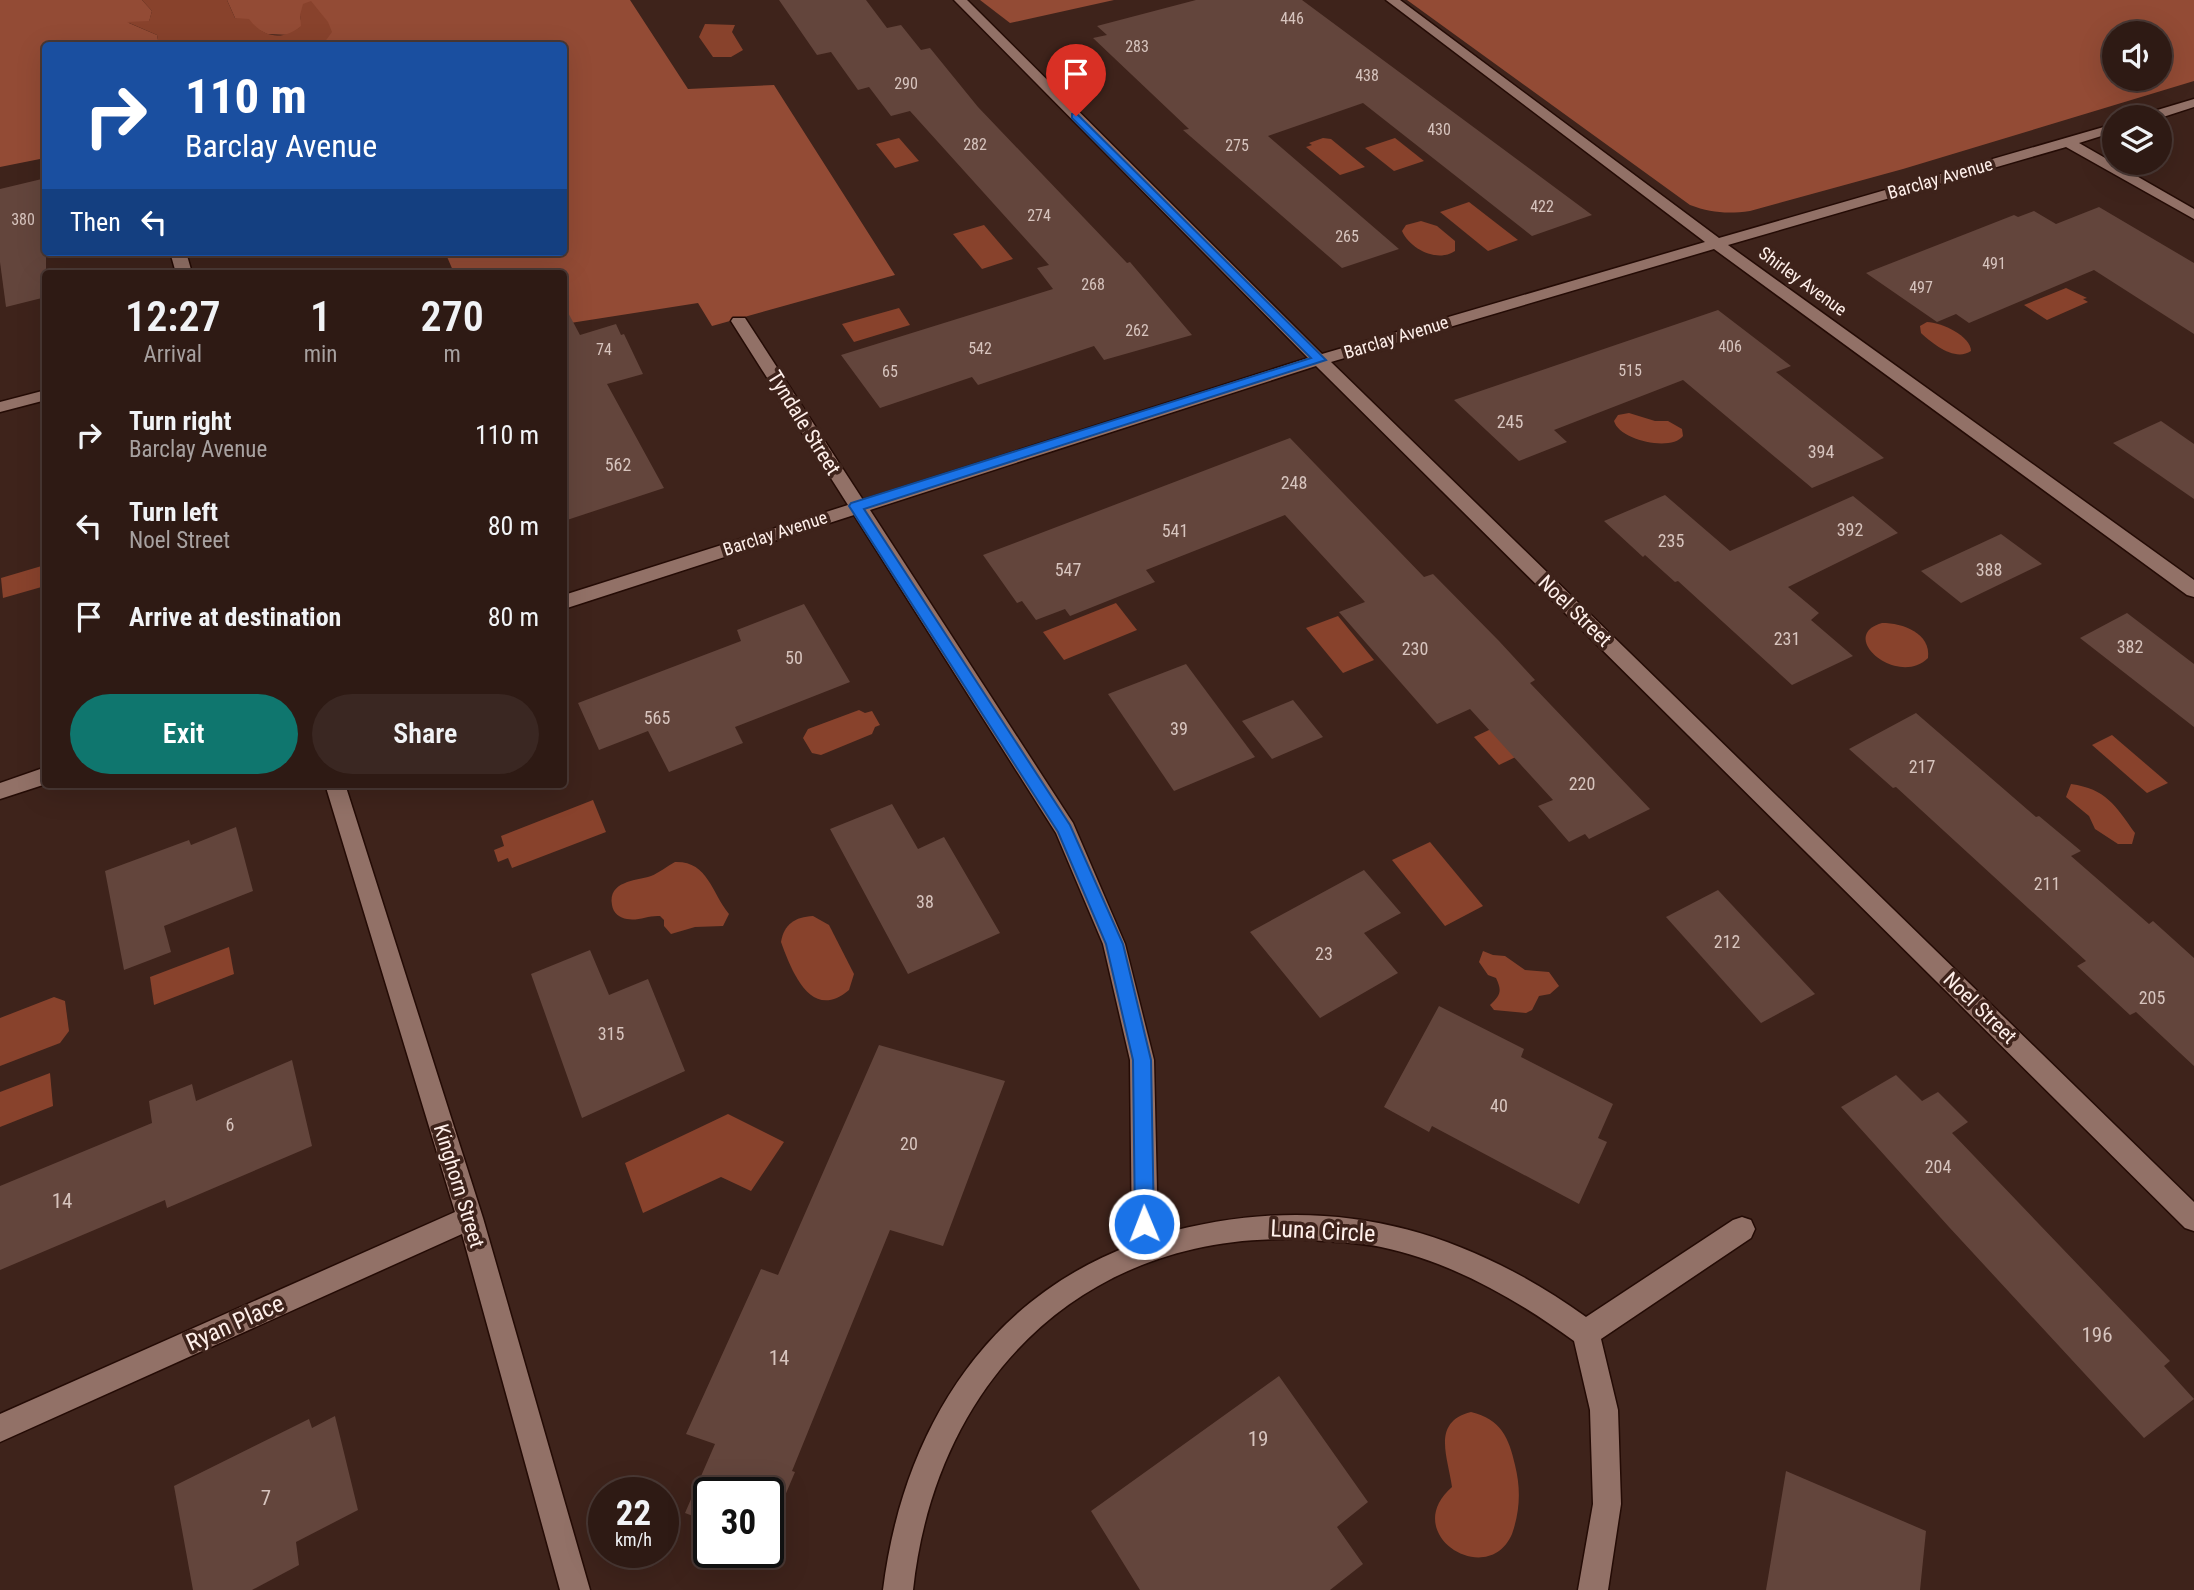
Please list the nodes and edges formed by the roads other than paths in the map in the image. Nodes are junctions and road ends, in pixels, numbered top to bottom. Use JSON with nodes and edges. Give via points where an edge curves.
{"nodes":[{"id":1,"x":960,"y":0,"type":"edge"},
{"id":2,"x":1392,"y":0,"type":"edge"},
{"id":3,"x":2194,"y":103,"type":"edge"},
{"id":4,"x":2172,"y":110,"type":"edge"},
{"id":5,"x":2102,"y":132,"type":"edge"},
{"id":6,"x":2068,"y":142,"type":"junction"},
{"id":7,"x":2194,"y":215,"type":"edge"},
{"id":8,"x":1714,"y":243,"type":"junction"},
{"id":9,"x":739,"y":321,"type":"dead end"},
{"id":10,"x":1319,"y":360,"type":"junction"},
{"id":11,"x":42,"y":396,"type":"edge"},
{"id":12,"x":0,"y":407,"type":"edge"},
{"id":13,"x":856,"y":506,"type":"junction"},
{"id":14,"x":2194,"y":590,"type":"edge"},
{"id":15,"x":567,"y":602,"type":"edge"},
{"id":16,"x":42,"y":776,"type":"edge"},
{"id":17,"x":336,"y":788,"type":"edge"},
{"id":18,"x":0,"y":791,"type":"edge"},
{"id":19,"x":470,"y":1218,"type":"junction"},
{"id":20,"x":2194,"y":1219,"type":"edge"},
{"id":21,"x":1742,"y":1229,"type":"dead end"},
{"id":22,"x":1145,"y":1252,"type":"junction"},
{"id":23,"x":1586,"y":1333,"type":"junction"},
{"id":24,"x":0,"y":1428,"type":"edge"},
{"id":25,"x":575,"y":1590,"type":"edge"},
{"id":26,"x":898,"y":1590,"type":"edge"},
{"id":27,"x":1593,"y":1590,"type":"edge"}],
"edges":[{"from":1,"to":10,"type":"street","name":"Noel Street"},
{"from":2,"to":8,"type":"street","name":"Shirley Avenue"},
{"from":3,"to":4,"type":"street"},
{"from":5,"to":6,"type":"street","name":"Barclay Avenue"},
{"from":6,"to":7,"type":"street"},
{"from":6,"to":8,"type":"street","name":"Barclay Avenue"},
{"from":8,"to":10,"type":"street","name":"Barclay Avenue"},
{"from":8,"to":14,"type":"street","name":"Shirley Avenue"},
{"from":9,"to":13,"type":"street","name":"Tyndale Street"},
{"from":10,"to":13,"type":"street","name":"Barclay Avenue"},
{"from":10,"to":20,"type":"street","name":"Noel Street"},
{"from":11,"to":12,"type":"street"},
{"from":13,"to":15,"type":"street","name":"Barclay Avenue"},
{"from":13,"to":22,"type":"street","name":"Tyndale Street","via":[[1065,829],[1114,944],[1142,1060]]},
{"from":16,"to":18,"type":"street"},
{"from":17,"to":19,"type":"street","name":"Kinghorn Street"},
{"from":19,"to":24,"type":"street","name":"Ryan Place"},
{"from":19,"to":25,"type":"street","name":"Kinghorn Street"},
{"from":21,"to":23,"type":"street"},
{"from":22,"to":23,"type":"street","name":"Luna Circle","via":[[1221,1231],[1293,1225],[1386,1235],[1478,1266]]},
{"from":22,"to":26,"type":"street","name":"Luna Circle","via":[[1059,1294],[995,1353],[953,1413],[916,1494]]},
{"from":23,"to":27,"type":"street","via":[[1604,1410],[1607,1504]]}]}
